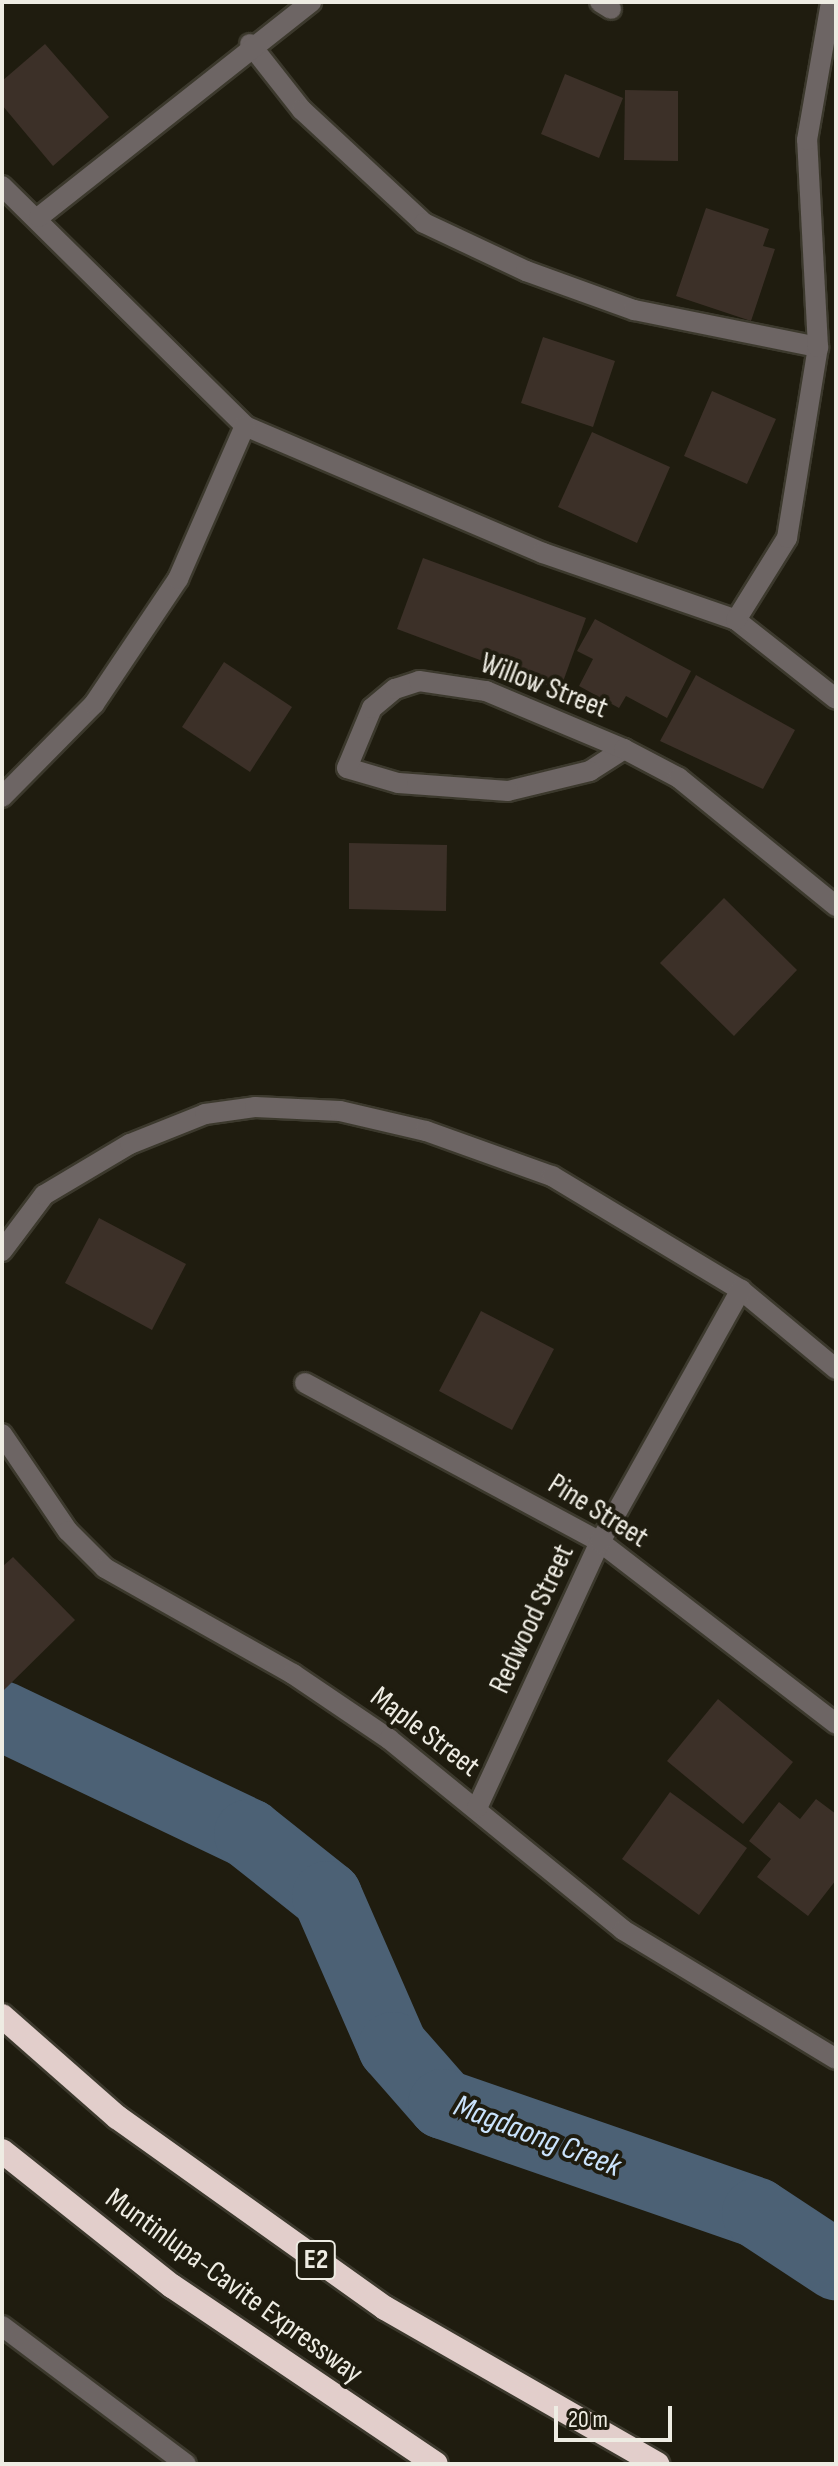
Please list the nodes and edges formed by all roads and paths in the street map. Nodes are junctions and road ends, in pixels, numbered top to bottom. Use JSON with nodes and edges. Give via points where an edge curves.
{"nodes":[{"id":1,"x":311,"y":2,"type":"edge"},
{"id":2,"x":831,"y":2,"type":"edge"},
{"id":3,"x":250,"y":44,"type":"junction"},
{"id":4,"x":2,"y":186,"type":"edge"},
{"id":5,"x":39,"y":217,"type":"junction"},
{"id":6,"x":818,"y":347,"type":"junction"},
{"id":7,"x":245,"y":426,"type":"junction"},
{"id":8,"x":736,"y":620,"type":"junction"},
{"id":9,"x":836,"y":699,"type":"edge"},
{"id":10,"x":624,"y":749,"type":"junction"},
{"id":11,"x":2,"y":797,"type":"edge"},
{"id":12,"x":836,"y":906,"type":"edge"},
{"id":13,"x":2,"y":1251,"type":"edge"},
{"id":14,"x":741,"y":1290,"type":"junction"},
{"id":15,"x":836,"y":1369,"type":"edge"},
{"id":16,"x":305,"y":1383,"type":"dead end"},
{"id":17,"x":2,"y":1434,"type":"edge"},
{"id":18,"x":600,"y":1542,"type":"junction"},
{"id":19,"x":836,"y":1724,"type":"edge"},
{"id":20,"x":477,"y":1808,"type":"junction"},
{"id":21,"x":2,"y":2016,"type":"edge"},
{"id":22,"x":836,"y":2059,"type":"edge"},
{"id":23,"x":2,"y":2151,"type":"edge"},
{"id":24,"x":2,"y":2326,"type":"edge"},
{"id":25,"x":186,"y":2464,"type":"edge"},
{"id":26,"x":436,"y":2464,"type":"edge"},
{"id":27,"x":657,"y":2464,"type":"edge"}],
"edges":[{"from":1,"to":3,"type":"street"},
{"from":2,"to":6,"type":"street","via":[[807,140]]},
{"from":3,"to":5,"type":"street"},
{"from":3,"to":6,"type":"street","via":[[302,110],[424,223],[526,271],[634,310]]},
{"from":4,"to":5,"type":"street"},
{"from":5,"to":7,"type":"street"},
{"from":6,"to":8,"type":"street","via":[[787,538]]},
{"from":7,"to":8,"type":"street","via":[[543,553]]},
{"from":7,"to":11,"type":"street","via":[[178,579],[94,704]]},
{"from":8,"to":9,"type":"street"},
{"from":10,"to":10,"type":"street","name":"Willow Street","via":[[486,691],[419,681],[372,708],[347,768],[413,785],[508,791],[590,771]]},
{"from":10,"to":12,"type":"street","name":"Willow Street","via":[[743,823]]},
{"from":13,"to":14,"type":"street","via":[[44,1195],[130,1144],[205,1114],[255,1107],[340,1111],[426,1131],[552,1176]]},
{"from":14,"to":15,"type":"street"},
{"from":14,"to":18,"type":"street","name":"Redwood Street"},
{"from":16,"to":18,"type":"street","name":"Pine Street"},
{"from":17,"to":20,"type":"street","name":"Maple Street","via":[[68,1531],[105,1568],[293,1674]]},
{"from":18,"to":19,"type":"street","name":"Pine Street"},
{"from":18,"to":20,"type":"street","name":"Redwood Street"},
{"from":20,"to":22,"type":"street","name":"Maple Street","via":[[623,1930]]},
{"from":21,"to":27,"type":"highway","number":"E2","via":[[117,2117],[385,2308]]},
{"from":23,"to":26,"type":"highway","name":"Muntinlupa-Cavite Expressway","via":[[172,2286]]},
{"from":24,"to":25,"type":"street"}]}
